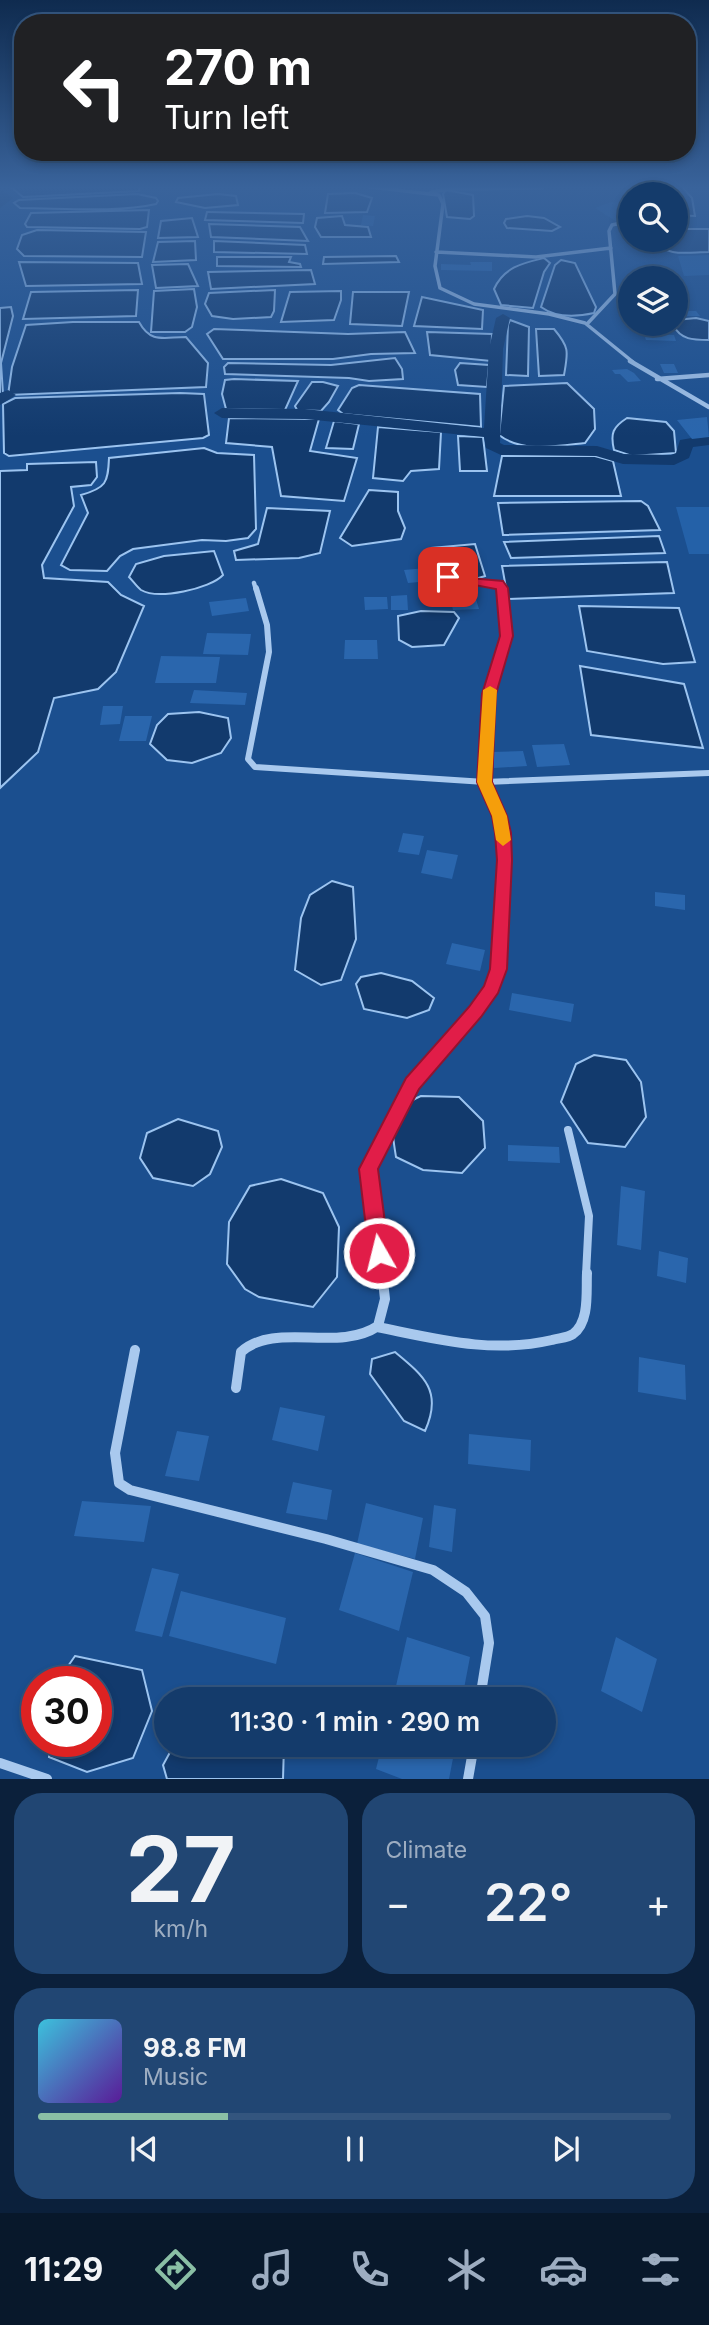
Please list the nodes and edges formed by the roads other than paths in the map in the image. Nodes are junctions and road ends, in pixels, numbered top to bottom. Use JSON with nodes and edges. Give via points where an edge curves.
{"nodes":[{"id":1,"x":436,"y":270,"type":"edge"},
{"id":2,"x":613,"y":270,"type":"edge"},
{"id":3,"x":587,"y":324,"type":"junction"},
{"id":4,"x":709,"y":374,"type":"edge"},
{"id":5,"x":656,"y":379,"type":"junction"},
{"id":6,"x":709,"y":407,"type":"edge"},
{"id":7,"x":429,"y":553,"type":"dead end"},
{"id":8,"x":254,"y":583,"type":"dead end"},
{"id":9,"x":709,"y":774,"type":"edge"},
{"id":10,"x":485,"y":782,"type":"junction"},
{"id":11,"x":568,"y":1130,"type":"dead end"},
{"id":12,"x":377,"y":1327,"type":"junction"},
{"id":13,"x":135,"y":1350,"type":"dead end"},
{"id":14,"x":236,"y":1388,"type":"dead end"},
{"id":15,"x":482,"y":1687,"type":"edge"},
{"id":16,"x":472,"y":1757,"type":"edge"},
{"id":17,"x":0,"y":1763,"type":"edge"},
{"id":18,"x":47,"y":1779,"type":"edge"},
{"id":19,"x":468,"y":1779,"type":"edge"}],
"edges":[{"from":1,"to":3,"type":"street","via":[[440,288],[452,297]]},
{"from":2,"to":3,"type":"street","via":[[615,294]]},
{"from":3,"to":5,"type":"street"},
{"from":4,"to":5,"type":"street"},
{"from":5,"to":6,"type":"street"},
{"from":7,"to":10,"type":"street","via":[[437,569],[448,577],[502,588],[506,636],[489,694]]},
{"from":8,"to":10,"type":"street","via":[[267,625],[269,652],[248,759],[254,766]]},
{"from":9,"to":10,"type":"street"},
{"from":10,"to":12,"type":"street","via":[[499,816],[505,860],[498,969],[492,988],[475,1012],[412,1083],[368,1169],[385,1299]]},
{"from":11,"to":12,"type":"street","via":[[589,1216],[585,1310],[572,1335],[528,1345],[471,1346]]},
{"from":12,"to":14,"type":"street","via":[[361,1335],[251,1343],[241,1352]]},
{"from":13,"to":15,"type":"street","via":[[115,1453],[119,1483],[130,1490],[433,1570],[466,1592],[485,1616],[489,1643]]},
{"from":16,"to":19,"type":"street"},
{"from":17,"to":18,"type":"street"}]}
